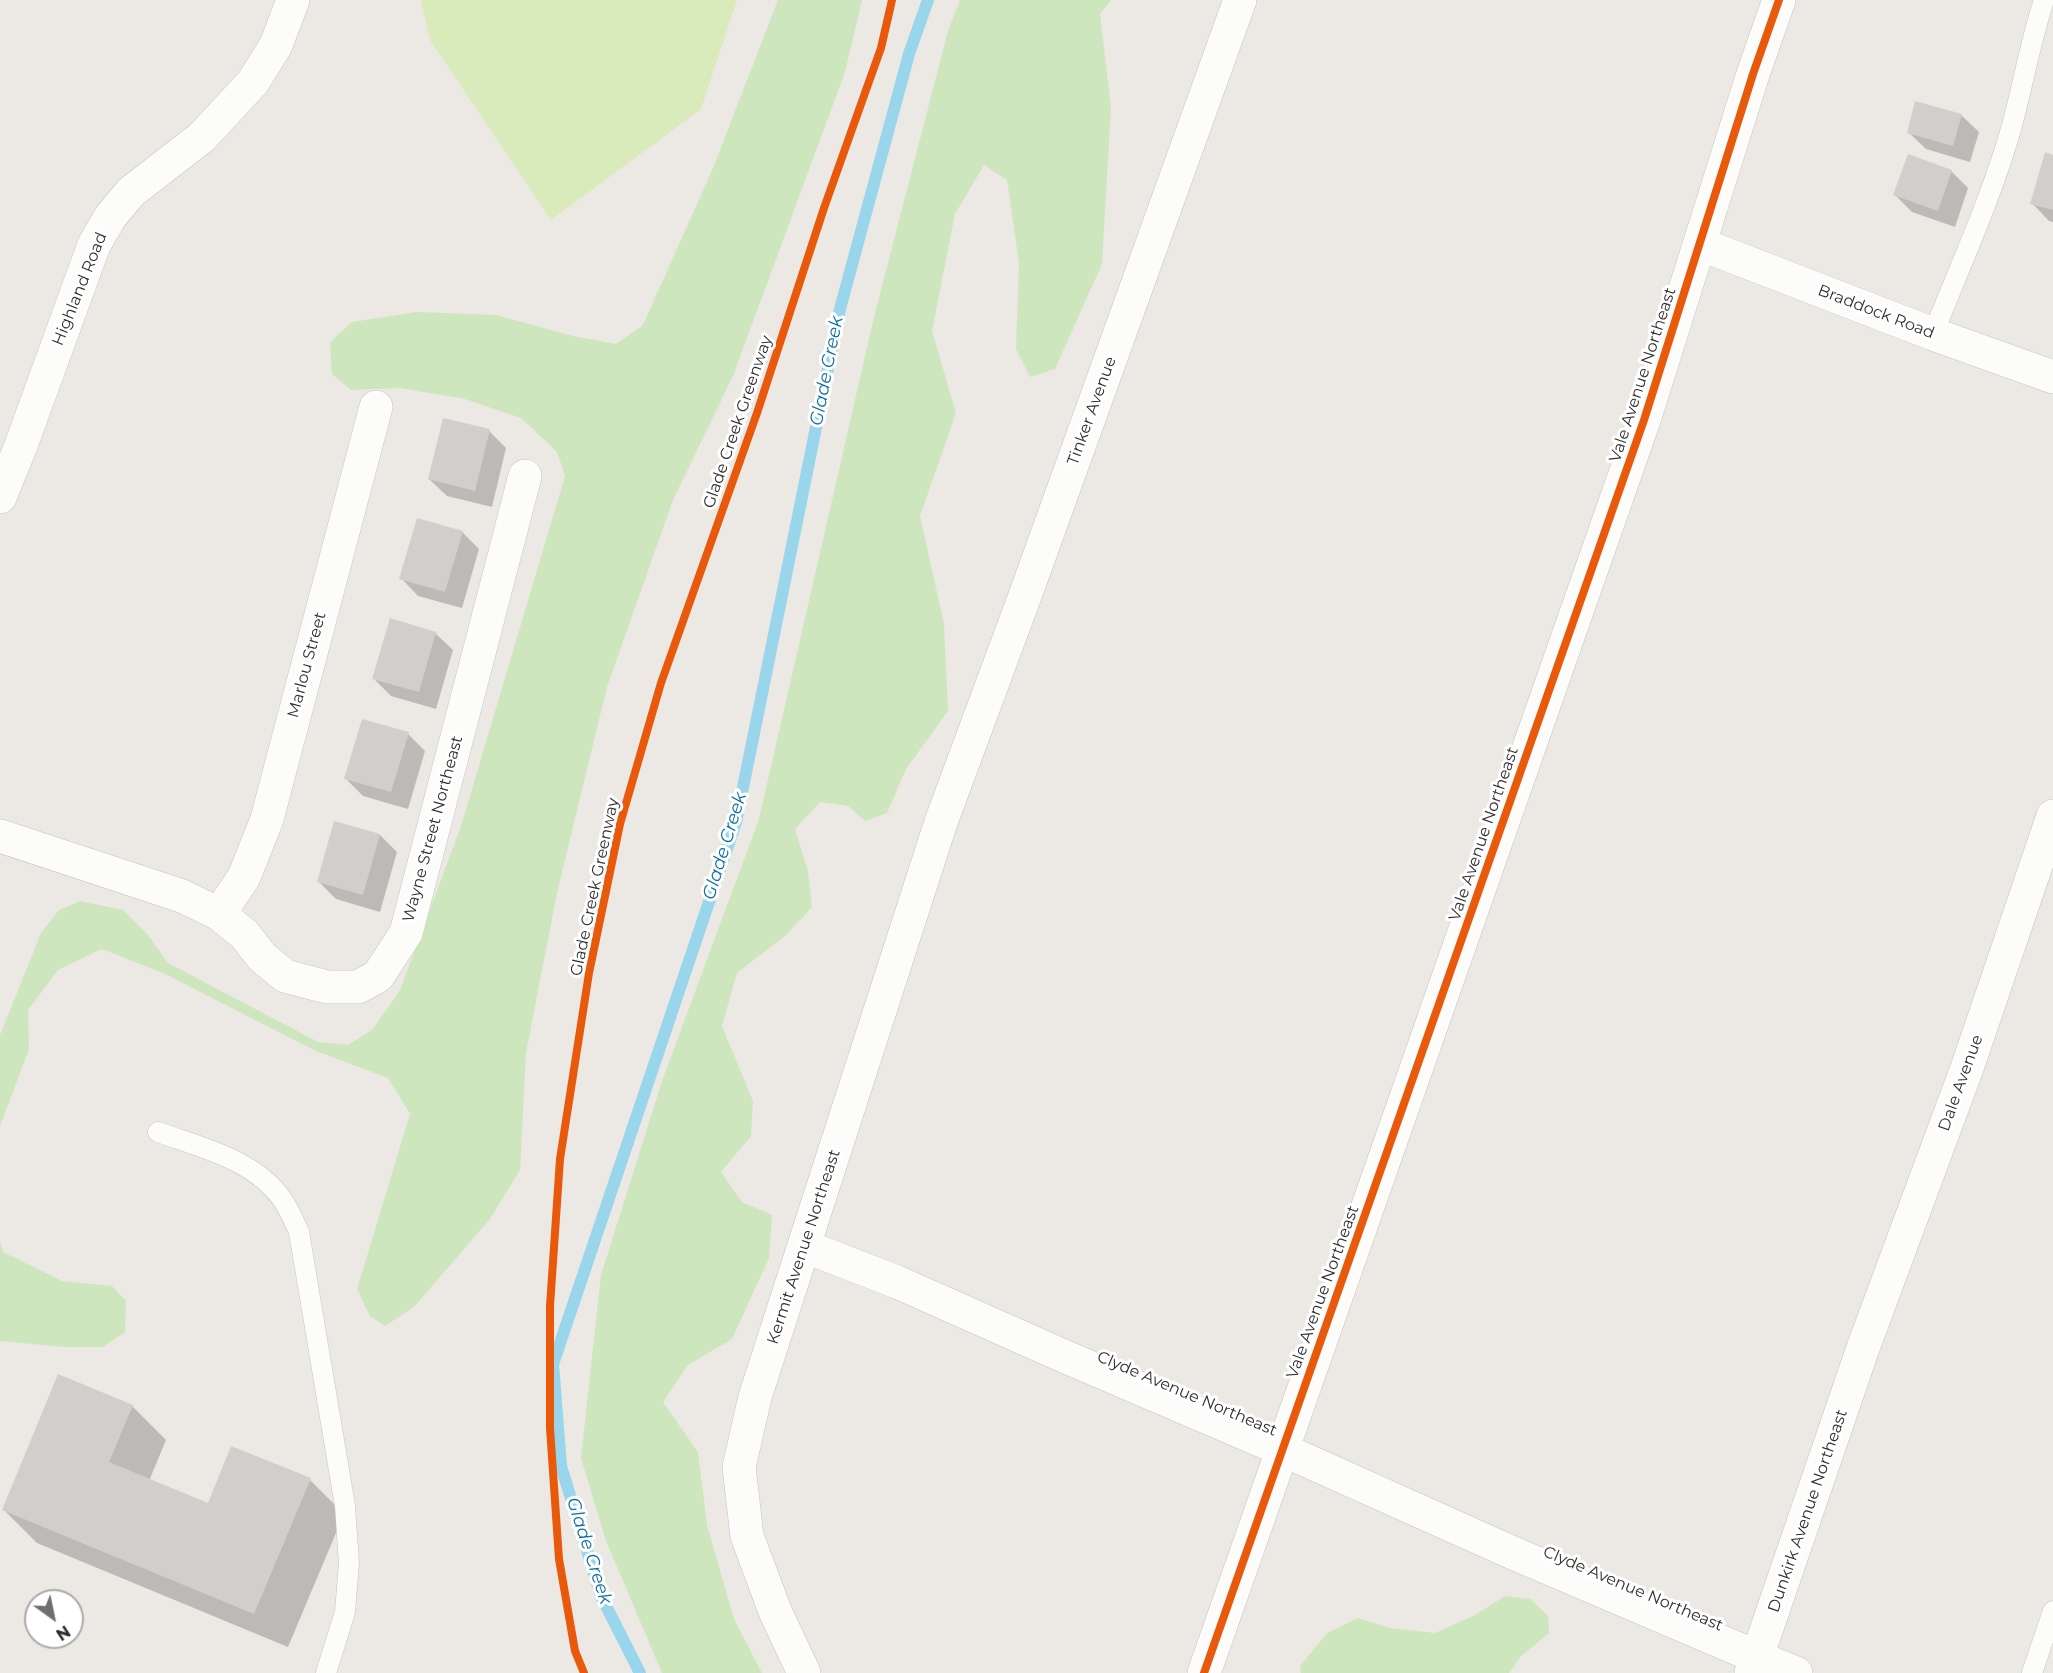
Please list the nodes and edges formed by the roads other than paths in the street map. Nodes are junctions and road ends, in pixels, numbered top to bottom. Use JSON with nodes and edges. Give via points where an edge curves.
{"nodes":[{"id":1,"x":293,"y":0,"type":"edge"},
{"id":2,"x":1240,"y":0,"type":"edge"},
{"id":3,"x":1779,"y":0,"type":"edge"},
{"id":4,"x":2044,"y":0,"type":"edge"},
{"id":5,"x":1700,"y":244,"type":"junction"},
{"id":6,"x":1932,"y":334,"type":"junction"},
{"id":7,"x":2053,"y":377,"type":"edge"},
{"id":8,"x":375,"y":407,"type":"dead end"},
{"id":9,"x":525,"y":476,"type":"dead end"},
{"id":10,"x":0,"y":497,"type":"edge"},
{"id":11,"x":2053,"y":816,"type":"edge"},
{"id":12,"x":941,"y":822,"type":"joint"},
{"id":13,"x":0,"y":836,"type":"edge"},
{"id":14,"x":219,"y":914,"type":"junction"},
{"id":15,"x":158,"y":1132,"type":"dead end"},
{"id":16,"x":804,"y":1246,"type":"junction"},
{"id":17,"x":1863,"y":1348,"type":"joint"},
{"id":18,"x":1281,"y":1449,"type":"junction"},
{"id":19,"x":2053,"y":1611,"type":"edge"},
{"id":20,"x":1754,"y":1665,"type":"edge"},
{"id":21,"x":326,"y":1673,"type":"edge"},
{"id":22,"x":804,"y":1673,"type":"edge"},
{"id":23,"x":1204,"y":1673,"type":"edge"},
{"id":24,"x":1796,"y":1673,"type":"edge"},
{"id":25,"x":2032,"y":1673,"type":"edge"}],
"edges":[{"from":1,"to":10,"type":"street","name":"Highland Road","via":[[276,45],[253,82],[201,137],[131,192],[94,244]]},
{"from":2,"to":12,"type":"street","name":"Tinker Avenue"},
{"from":3,"to":5,"type":"street","name":"Vale Avenue Northeast"},
{"from":4,"to":6,"type":"lane","via":[[2011,129],[1979,222]]},
{"from":5,"to":6,"type":"street","name":"Braddock Road"},
{"from":5,"to":18,"type":"street","name":"Vale Avenue Northeast","via":[[1640,431]]},
{"from":6,"to":7,"type":"street","name":"Braddock Road"},
{"from":8,"to":14,"type":"street","name":"Marlou Street","via":[[267,819],[244,877]]},
{"from":9,"to":14,"type":"street","name":"Wayne Street Northeast","via":[[406,933],[378,976],[358,987],[327,987],[285,976]]},
{"from":11,"to":17,"type":"street","name":"Dale Avenue","via":[[1967,1068]]},
{"from":12,"to":16,"type":"street","name":"Kermit Avenue Northeast"},
{"from":13,"to":14,"type":"street","name":"Wayne Street Northeast","via":[[182,896]]},
{"from":15,"to":21,"type":"lane","via":[[230,1158],[261,1176],[282,1200],[299,1232],[345,1506],[349,1563],[345,1612]]},
{"from":16,"to":18,"type":"street","name":"Clyde Avenue Northeast","via":[[897,1282]]},
{"from":16,"to":22,"type":"street","name":"Kermit Avenue Northeast","via":[[755,1397],[739,1467],[747,1536]]},
{"from":17,"to":20,"type":"street","name":"Dunkirk Avenue Northeast"},
{"from":18,"to":20,"type":"street","name":"Clyde Avenue Northeast"},
{"from":18,"to":23,"type":"street","name":"Vale Avenue Northeast"},
{"from":19,"to":25,"type":"lane"},
{"from":20,"to":24,"type":"street","name":"Clyde Avenue Northeast"}]}
